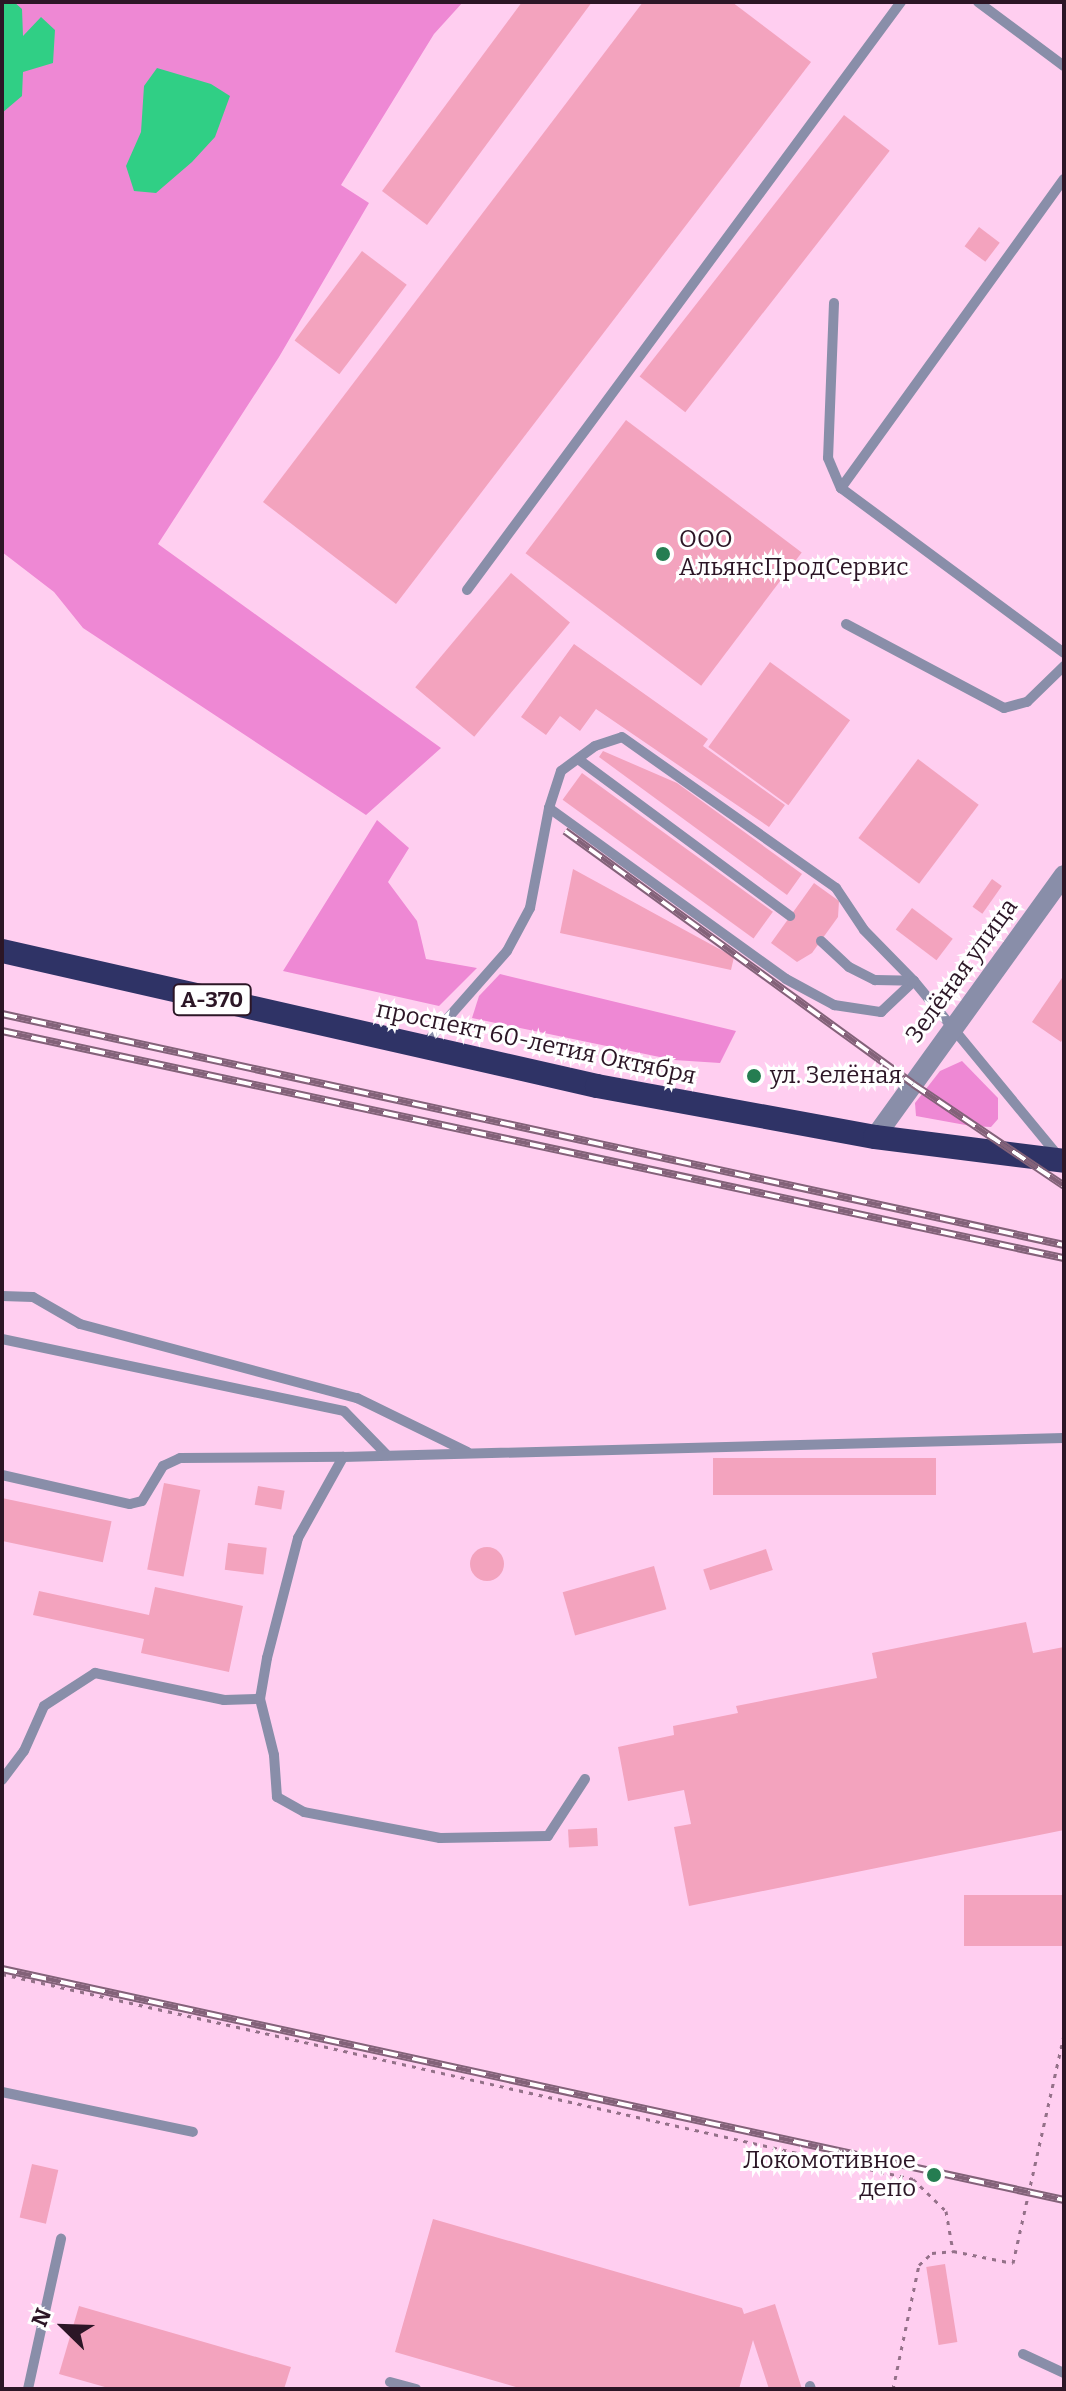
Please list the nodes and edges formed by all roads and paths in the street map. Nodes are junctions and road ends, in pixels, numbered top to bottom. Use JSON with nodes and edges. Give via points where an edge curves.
{"nodes":[{"id":1,"x":901,"y":2,"type":"edge"},
{"id":2,"x":980,"y":2,"type":"edge"},
{"id":3,"x":1064,"y":66,"type":"edge"},
{"id":4,"x":1064,"y":179,"type":"edge"},
{"id":5,"x":834,"y":303,"type":"dead end"},
{"id":6,"x":841,"y":488,"type":"junction"},
{"id":7,"x":467,"y":590,"type":"dead end"},
{"id":8,"x":846,"y":624,"type":"dead end"},
{"id":9,"x":1064,"y":653,"type":"edge"},
{"id":10,"x":1064,"y":666,"type":"edge"},
{"id":11,"x":578,"y":759,"type":"junction"},
{"id":12,"x":549,"y":808,"type":"junction"},
{"id":13,"x":1063,"y":878,"type":"edge"},
{"id":14,"x":790,"y":916,"type":"dead end"},
{"id":15,"x":821,"y":941,"type":"dead end"},
{"id":16,"x":2,"y":951,"type":"edge"},
{"id":17,"x":914,"y":981,"type":"junction"},
{"id":18,"x":953,"y":1028,"type":"junction"},
{"id":19,"x":421,"y":1049,"type":"junction"},
{"id":20,"x":875,"y":1137,"type":"junction"},
{"id":21,"x":1063,"y":1160,"type":"edge"},
{"id":22,"x":2,"y":1296,"type":"edge"},
{"id":23,"x":2,"y":1339,"type":"edge"},
{"id":24,"x":1064,"y":1438,"type":"edge"},
{"id":25,"x":469,"y":1453,"type":"junction"},
{"id":26,"x":387,"y":1455,"type":"junction"},
{"id":27,"x":343,"y":1457,"type":"junction"},
{"id":28,"x":2,"y":1475,"type":"edge"},
{"id":29,"x":260,"y":1699,"type":"junction"},
{"id":30,"x":585,"y":1779,"type":"dead end"},
{"id":31,"x":2,"y":1780,"type":"edge"},
{"id":32,"x":2,"y":1974,"type":"edge"},
{"id":33,"x":1064,"y":2034,"type":"edge"},
{"id":34,"x":2,"y":2092,"type":"edge"},
{"id":35,"x":193,"y":2132,"type":"dead end"},
{"id":36,"x":61,"y":2239,"type":"dead end"},
{"id":37,"x":953,"y":2251,"type":"junction"},
{"id":38,"x":1023,"y":2354,"type":"dead end"},
{"id":39,"x":1064,"y":2373,"type":"edge"},
{"id":40,"x":390,"y":2382,"type":"dead end"},
{"id":41,"x":28,"y":2389,"type":"edge"},
{"id":42,"x":416,"y":2389,"type":"edge"},
{"id":43,"x":893,"y":2389,"type":"edge"}],
"edges":[{"from":1,"to":7,"type":"lane"},
{"from":2,"to":3,"type":"lane"},
{"from":4,"to":6,"type":"lane"},
{"from":5,"to":6,"type":"lane","via":[[828,458]]},
{"from":6,"to":9,"type":"lane"},
{"from":8,"to":10,"type":"lane","via":[[1004,708],[1027,702]]},
{"from":11,"to":12,"type":"lane","via":[[561,771]]},
{"from":11,"to":14,"type":"lane"},
{"from":11,"to":17,"type":"lane","via":[[595,746],[622,737],[647,751],[836,888],[864,930]]},
{"from":12,"to":17,"type":"lane","via":[[786,979],[834,1005],[881,1012]]},
{"from":12,"to":19,"type":"lane","via":[[530,908],[507,951]]},
{"from":13,"to":18,"type":"street","name":"Зелёная улица"},
{"from":15,"to":17,"type":"lane","via":[[849,967],[875,980]]},
{"from":16,"to":19,"type":"highway","name":"проспект 60-летия Октября","number":"А-370"},
{"from":17,"to":18,"type":"lane"},
{"from":18,"to":20,"type":"street","name":"Зелёная улица"},
{"from":18,"to":21,"type":"lane"},
{"from":19,"to":20,"type":"highway","name":"проспект 60-летия Октября","number":"А-370"},
{"from":20,"to":21,"type":"highway","name":"проспект 60-летия Октября","number":"А-370"},
{"from":22,"to":25,"type":"lane","via":[[33,1297],[80,1324],[357,1398]]},
{"from":23,"to":26,"type":"lane","via":[[344,1411]]},
{"from":24,"to":25,"type":"lane"},
{"from":25,"to":26,"type":"lane"},
{"from":26,"to":27,"type":"lane"},
{"from":27,"to":28,"type":"lane","via":[[180,1458],[163,1466],[142,1501],[130,1504]]},
{"from":27,"to":29,"type":"lane","via":[[298,1538]]},
{"from":29,"to":30,"type":"lane","via":[[274,1755],[277,1797],[304,1812],[440,1838],[548,1836]]},
{"from":29,"to":31,"type":"lane","via":[[224,1700],[95,1673],[44,1706],[24,1751]]},
{"from":32,"to":37,"type":"path","via":[[913,2179],[946,2211]]},
{"from":33,"to":37,"type":"path","bridge":true,"via":[[1013,2263]]},
{"from":34,"to":35,"type":"lane"},
{"from":36,"to":41,"type":"lane"},
{"from":37,"to":43,"type":"path","via":[[932,2253],[919,2265]]},
{"from":38,"to":39,"type":"lane"},
{"from":40,"to":42,"type":"lane"}]}
